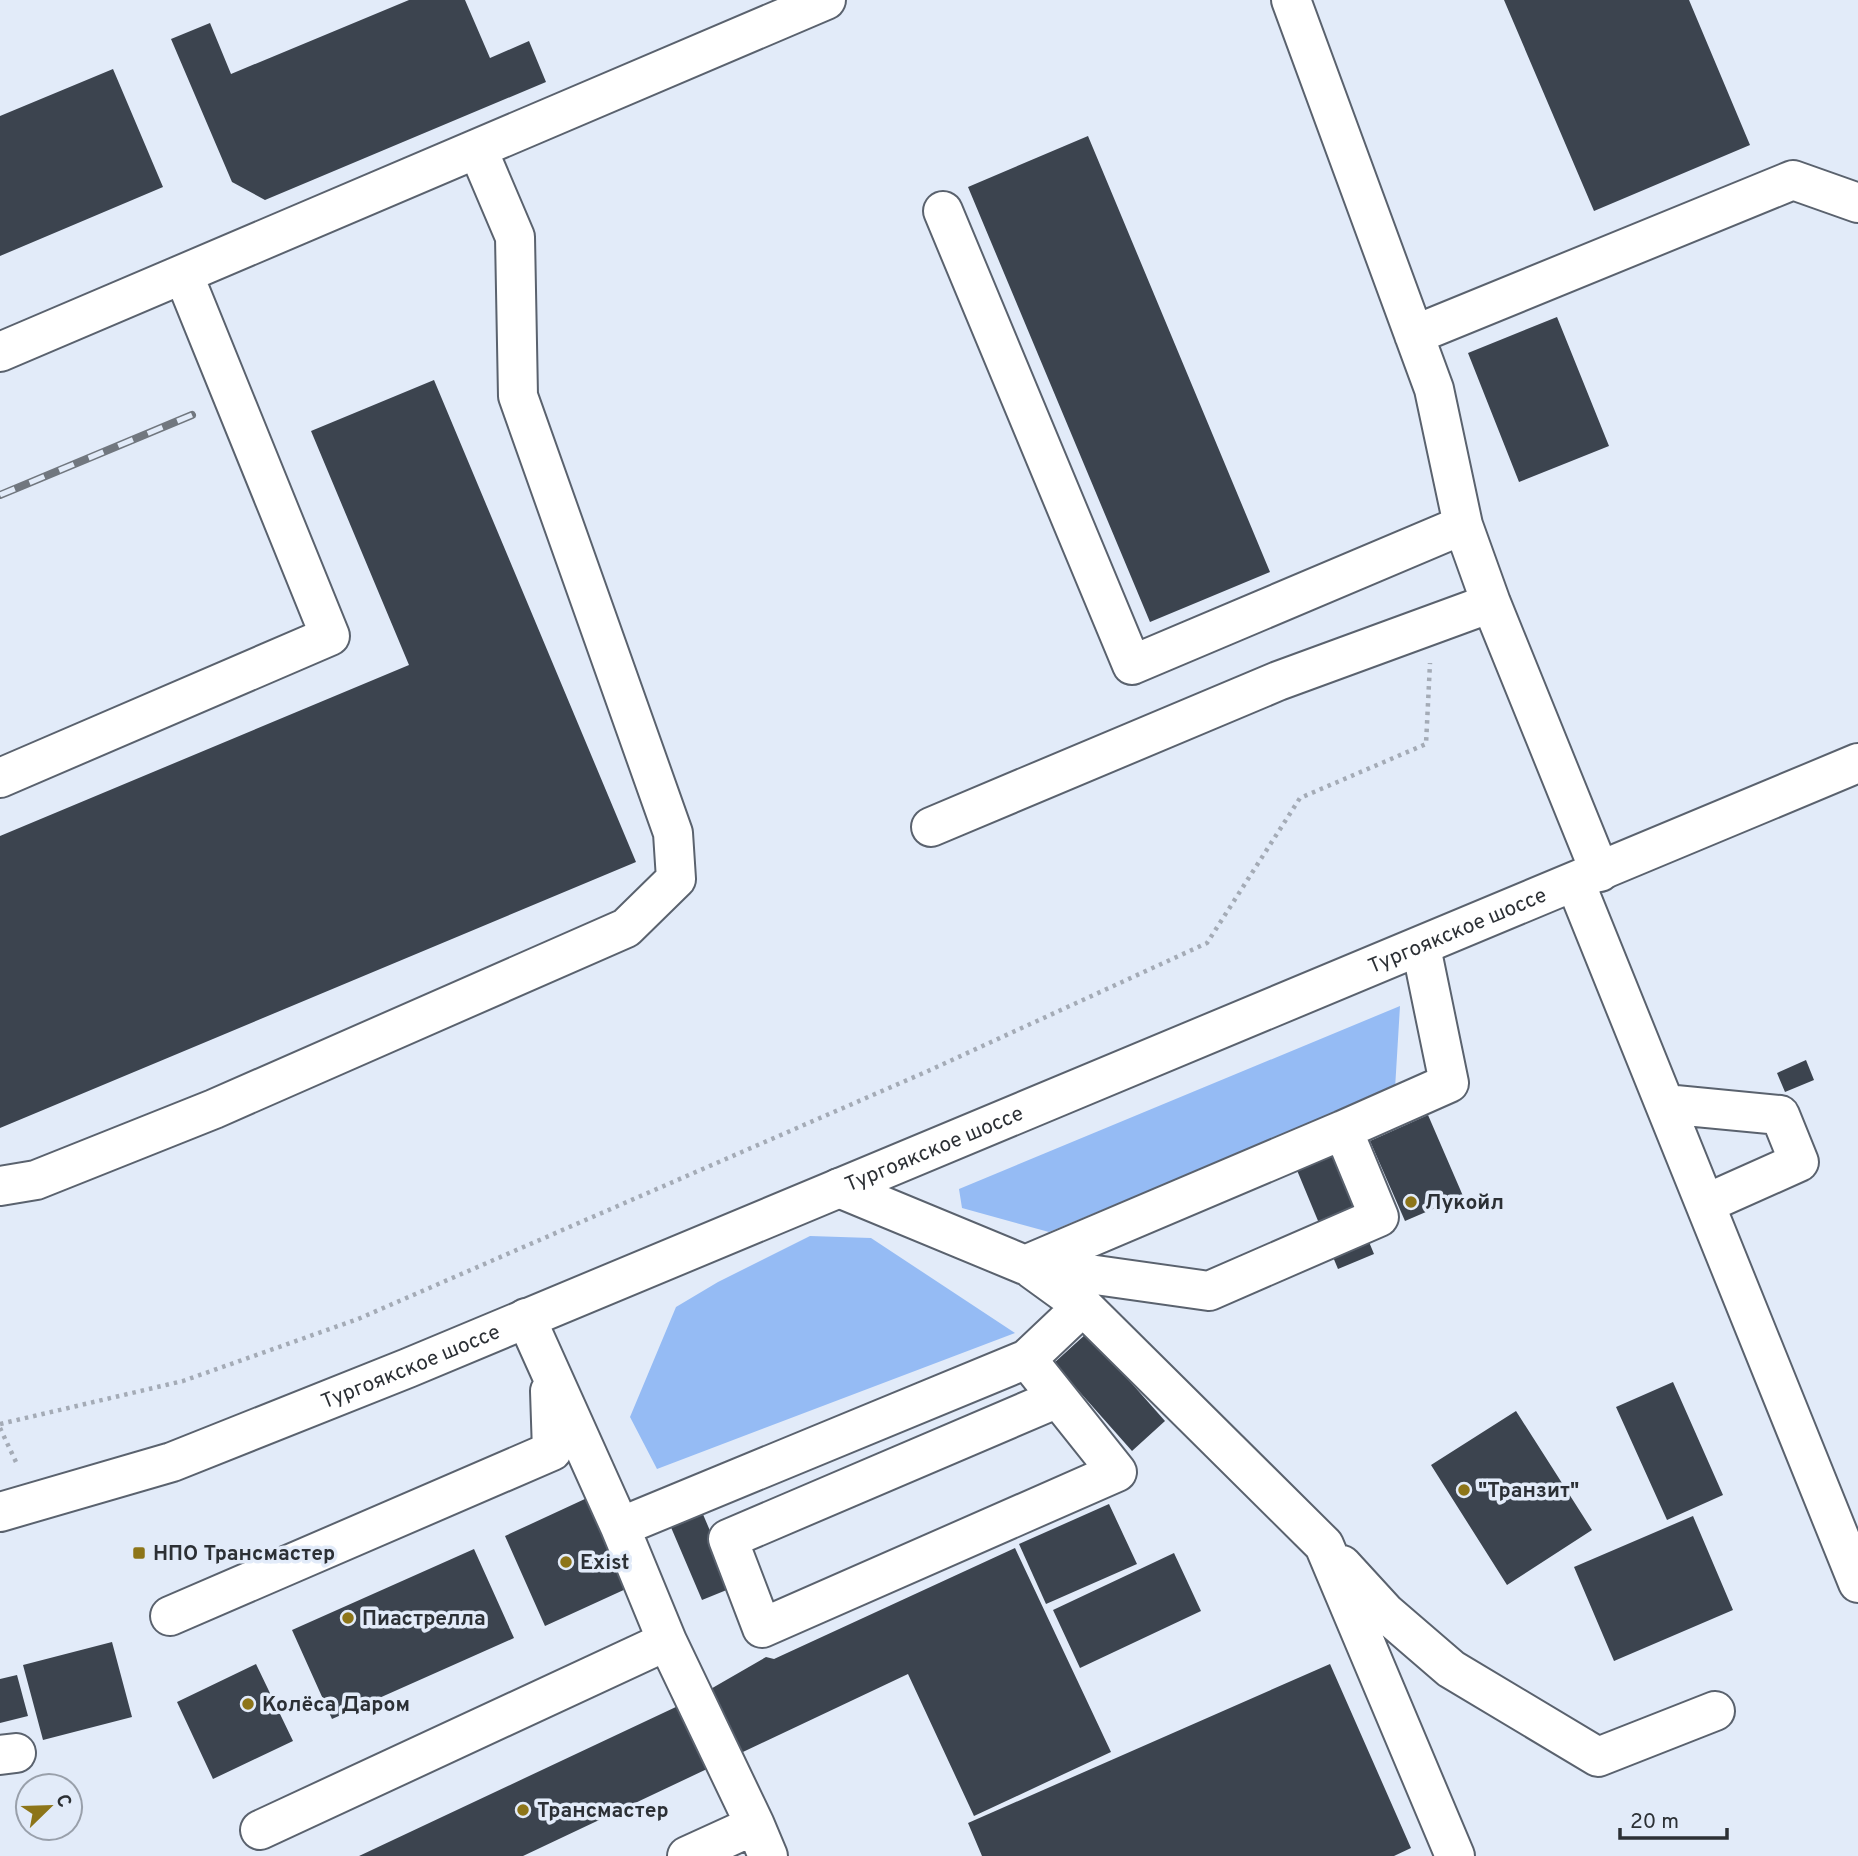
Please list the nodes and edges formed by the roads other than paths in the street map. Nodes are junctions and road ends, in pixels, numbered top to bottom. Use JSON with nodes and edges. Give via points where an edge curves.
{"nodes":[{"id":1,"x":826,"y":0,"type":"edge"},
{"id":2,"x":1291,"y":0,"type":"edge"},
{"id":3,"x":478,"y":150,"type":"junction"},
{"id":4,"x":1858,"y":203,"type":"edge"},
{"id":5,"x":943,"y":211,"type":"dead end"},
{"id":6,"x":184,"y":276,"type":"junction"},
{"id":7,"x":1414,"y":335,"type":"junction"},
{"id":8,"x":0,"y":352,"type":"edge"},
{"id":9,"x":1463,"y":525,"type":"junction"},
{"id":10,"x":1491,"y":603,"type":"junction"},
{"id":11,"x":1858,"y":763,"type":"edge"},
{"id":12,"x":0,"y":778,"type":"edge"},
{"id":13,"x":931,"y":827,"type":"dead end"},
{"id":14,"x":1588,"y":877,"type":"junction"},
{"id":15,"x":1421,"y":947,"type":"junction"},
{"id":16,"x":1665,"y":1104,"type":"junction"},
{"id":17,"x":1343,"y":1130,"type":"junction"},
{"id":18,"x":0,"y":1186,"type":"edge"},
{"id":19,"x":839,"y":1188,"type":"junction"},
{"id":20,"x":1705,"y":1204,"type":"junction"},
{"id":21,"x":1025,"y":1265,"type":"junction"},
{"id":22,"x":1083,"y":1306,"type":"junction"},
{"id":23,"x":526,"y":1318,"type":"junction"},
{"id":24,"x":1027,"y":1359,"type":"junction"},
{"id":25,"x":549,"y":1371,"type":"junction"},
{"id":26,"x":1058,"y":1398,"type":"junction"},
{"id":27,"x":0,"y":1512,"type":"edge"},
{"id":28,"x":620,"y":1527,"type":"junction"},
{"id":29,"x":1324,"y":1545,"type":"junction"},
{"id":30,"x":1858,"y":1583,"type":"edge"},
{"id":31,"x":170,"y":1616,"type":"dead end"},
{"id":32,"x":667,"y":1642,"type":"junction"},
{"id":33,"x":1715,"y":1711,"type":"dead end"},
{"id":34,"x":260,"y":1830,"type":"dead end"},
{"id":35,"x":762,"y":1840,"type":"edge"},
{"id":36,"x":687,"y":1856,"type":"edge"},
{"id":37,"x":1455,"y":1856,"type":"edge"}],
"edges":[{"from":1,"to":3,"type":"main road"},
{"from":2,"to":7,"type":"main road"},
{"from":3,"to":6,"type":"main road"},
{"from":3,"to":18,"type":"main road","via":[[515,237],[518,396],[673,833],[676,879],[626,928],[214,1109],[36,1180]]},
{"from":4,"to":7,"type":"main road","via":[[1793,180]]},
{"from":5,"to":9,"type":"main road","via":[[1132,665]]},
{"from":6,"to":8,"type":"main road"},
{"from":6,"to":12,"type":"main road","via":[[330,636]]},
{"from":7,"to":9,"type":"main road","via":[[1434,389]]},
{"from":9,"to":10,"type":"main road"},
{"from":10,"to":13,"type":"main road","via":[[1278,681]]},
{"from":10,"to":14,"type":"main road"},
{"from":11,"to":14,"type":"main road","name":"Тургоякское шоссе"},
{"from":14,"to":15,"type":"main road","name":"Тургоякское шоссе"},
{"from":14,"to":16,"type":"main road"},
{"from":15,"to":17,"type":"main road","via":[[1449,1083]]},
{"from":15,"to":19,"type":"main road","name":"Тургоякское шоссе"},
{"from":16,"to":20,"type":"main road"},
{"from":16,"to":20,"type":"main road","via":[[1780,1115],[1799,1162]]},
{"from":17,"to":21,"type":"main road"},
{"from":17,"to":21,"type":"main road","via":[[1379,1217],[1209,1291]]},
{"from":19,"to":21,"type":"main road"},
{"from":19,"to":23,"type":"main road","name":"Тургоякское шоссе"},
{"from":20,"to":30,"type":"main road"},
{"from":21,"to":22,"type":"main road"},
{"from":22,"to":24,"type":"main road"},
{"from":22,"to":29,"type":"main road"},
{"from":23,"to":25,"type":"main road"},
{"from":23,"to":27,"type":"main road","name":"Тургоякское шоссе","via":[[172,1462]]},
{"from":24,"to":26,"type":"main road"},
{"from":24,"to":28,"type":"main road"},
{"from":25,"to":28,"type":"main road"},
{"from":25,"to":31,"type":"main road","via":[[552,1451]]},
{"from":26,"to":26,"type":"main road","via":[[1117,1472],[762,1628],[727,1539]]},
{"from":28,"to":32,"type":"main road"},
{"from":29,"to":33,"type":"main road","via":[[1386,1613],[1451,1670],[1598,1757]]},
{"from":29,"to":37,"type":"main road"},
{"from":32,"to":34,"type":"main road"},
{"from":32,"to":35,"type":"main road"},
{"from":35,"to":36,"type":"main road"}]}
